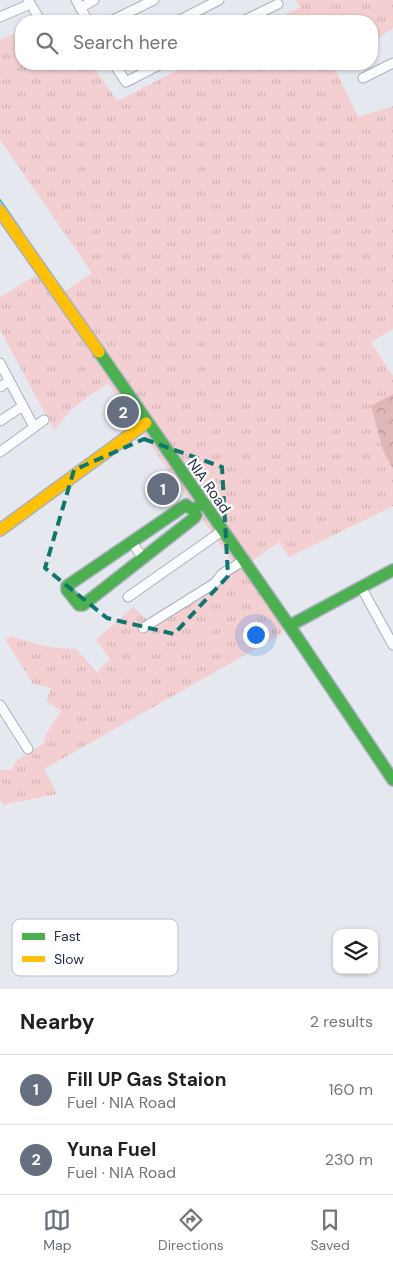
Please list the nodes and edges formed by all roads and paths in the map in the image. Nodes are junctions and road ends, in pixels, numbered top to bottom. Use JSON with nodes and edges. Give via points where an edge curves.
{"nodes":[{"id":1,"x":94,"y":0,"type":"edge"},
{"id":2,"x":154,"y":0,"type":"edge"},
{"id":3,"x":219,"y":0,"type":"edge"},
{"id":4,"x":29,"y":2,"type":"edge"},
{"id":5,"x":78,"y":4,"type":"edge"},
{"id":6,"x":279,"y":5,"type":"edge"},
{"id":7,"x":37,"y":15,"type":"edge"},
{"id":8,"x":84,"y":15,"type":"edge"},
{"id":9,"x":123,"y":15,"type":"edge"},
{"id":10,"x":190,"y":15,"type":"edge"},
{"id":11,"x":256,"y":15,"type":"edge"},
{"id":12,"x":0,"y":17,"type":"edge"},
{"id":13,"x":393,"y":63,"type":"edge"},
{"id":14,"x":118,"y":70,"type":"edge"},
{"id":15,"x":149,"y":70,"type":"edge"},
{"id":16,"x":363,"y":78,"type":"dead end"},
{"id":17,"x":0,"y":211,"type":"edge"},
{"id":18,"x":0,"y":363,"type":"edge"},
{"id":19,"x":9,"y":380,"type":"junction"},
{"id":20,"x":0,"y":387,"type":"edge"},
{"id":21,"x":23,"y":406,"type":"junction"},
{"id":22,"x":44,"y":420,"type":"dead end"},
{"id":23,"x":0,"y":421,"type":"edge"},
{"id":24,"x":146,"y":423,"type":"junction"},
{"id":25,"x":34,"y":427,"type":"junction"},
{"id":26,"x":0,"y":452,"type":"edge"},
{"id":27,"x":198,"y":507,"type":"junction"},
{"id":28,"x":0,"y":530,"type":"edge"},
{"id":29,"x":222,"y":530,"type":"junction"},
{"id":30,"x":132,"y":542,"type":"junction"},
{"id":31,"x":142,"y":557,"type":"junction"},
{"id":32,"x":243,"y":561,"type":"junction"},
{"id":33,"x":393,"y":570,"type":"edge"},
{"id":34,"x":361,"y":587,"type":"junction"},
{"id":35,"x":128,"y":597,"type":"dead end"},
{"id":36,"x":289,"y":626,"type":"junction"},
{"id":37,"x":143,"y":628,"type":"dead end"},
{"id":38,"x":393,"y":645,"type":"edge"},
{"id":39,"x":0,"y":705,"type":"edge"},
{"id":40,"x":28,"y":749,"type":"dead end"},
{"id":41,"x":393,"y":780,"type":"edge"}],
"edges":[{"from":1,"to":5,"type":"street"},
{"from":2,"to":9,"type":"street"},
{"from":3,"to":10,"type":"street"},
{"from":4,"to":7,"type":"street"},
{"from":4,"to":12,"type":"street"},
{"from":5,"to":8,"type":"street"},
{"from":6,"to":11,"type":"street"},
{"from":13,"to":16,"type":"street"},
{"from":14,"to":15,"type":"street","via":[[126,82]]},
{"from":17,"to":24,"type":"street","name":"NIA Road"},
{"from":18,"to":19,"type":"street"},
{"from":19,"to":20,"type":"street"},
{"from":19,"to":21,"type":"street"},
{"from":21,"to":23,"type":"street"},
{"from":21,"to":25,"type":"street"},
{"from":22,"to":25,"type":"street"},
{"from":24,"to":27,"type":"street","name":"NIA Road"},
{"from":24,"to":28,"type":"street"},
{"from":25,"to":26,"type":"street"},
{"from":27,"to":29,"type":"street","name":"NIA Road"},
{"from":27,"to":30,"type":"street","via":[[186,504]]},
{"from":27,"to":31,"type":"street","via":[[194,518]]},
{"from":29,"to":32,"type":"street","name":"NIA Road"},
{"from":29,"to":35,"type":"street"},
{"from":30,"to":31,"type":"street"},
{"from":30,"to":31,"type":"street","via":[[67,586],[67,590],[81,606]]},
{"from":32,"to":36,"type":"street","name":"NIA Road"},
{"from":32,"to":37,"type":"street","via":[[222,574],[215,583]]},
{"from":33,"to":34,"type":"street"},
{"from":34,"to":36,"type":"street"},
{"from":34,"to":38,"type":"street"},
{"from":36,"to":41,"type":"street","name":"NIA Road"},
{"from":39,"to":40,"type":"street"}]}
